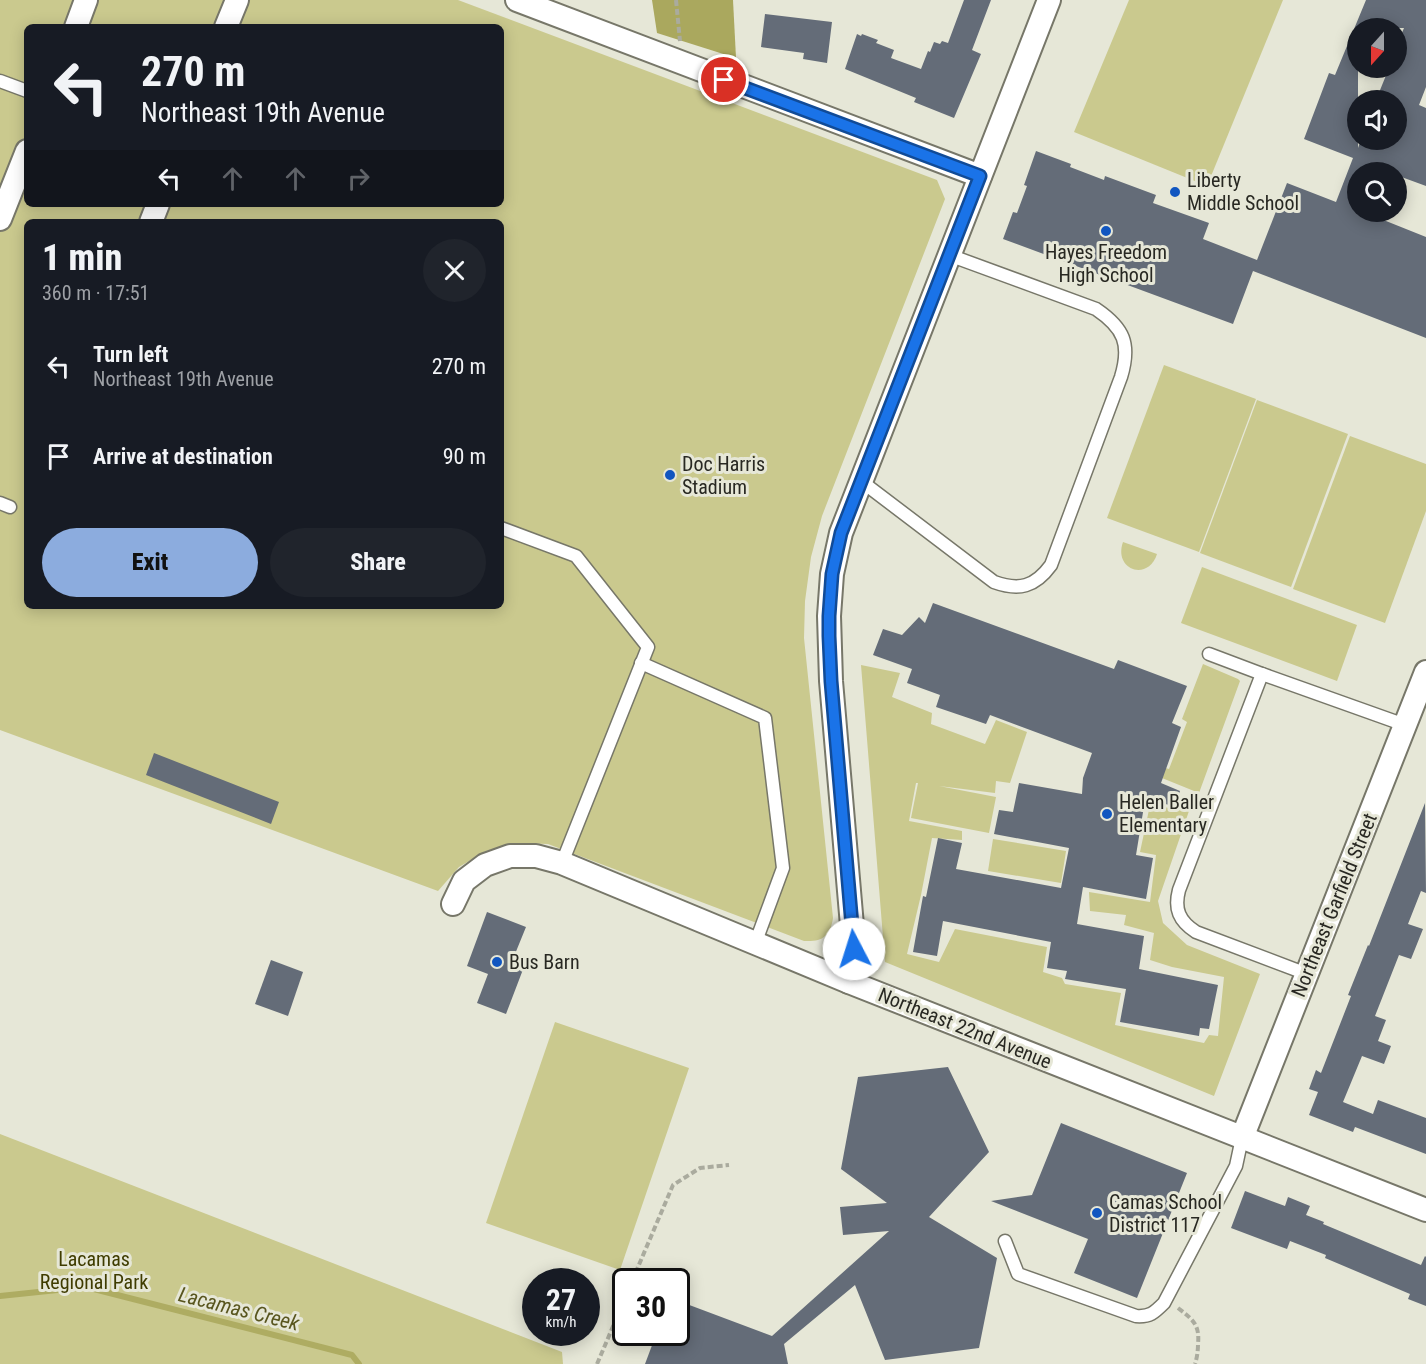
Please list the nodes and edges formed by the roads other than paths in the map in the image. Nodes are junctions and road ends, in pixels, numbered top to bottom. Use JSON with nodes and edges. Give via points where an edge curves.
{"nodes":[{"id":1,"x":86,"y":0,"type":"edge"},
{"id":2,"x":237,"y":0,"type":"edge"},
{"id":3,"x":517,"y":0,"type":"edge"},
{"id":4,"x":1049,"y":0,"type":"edge"},
{"id":5,"x":77,"y":24,"type":"edge"},
{"id":6,"x":227,"y":24,"type":"edge"},
{"id":7,"x":0,"y":81,"type":"edge"},
{"id":8,"x":24,"y":90,"type":"edge"},
{"id":9,"x":24,"y":159,"type":"edge"},
{"id":10,"x":980,"y":176,"type":"junction"},
{"id":11,"x":0,"y":219,"type":"edge"},
{"id":12,"x":949,"y":255,"type":"junction"},
{"id":13,"x":861,"y":481,"type":"junction"},
{"id":14,"x":504,"y":529,"type":"edge"},
{"id":15,"x":1209,"y":654,"type":"dead end"},
{"id":16,"x":641,"y":663,"type":"junction"},
{"id":17,"x":1426,"y":672,"type":"edge"},
{"id":18,"x":1262,"y":674,"type":"junction"},
{"id":19,"x":1405,"y":725,"type":"junction"},
{"id":20,"x":562,"y":863,"type":"junction"},
{"id":21,"x":453,"y":904,"type":"dead end"},
{"id":22,"x":755,"y":944,"type":"junction"},
{"id":23,"x":1307,"y":974,"type":"junction"},
{"id":24,"x":849,"y":982,"type":"junction"},
{"id":25,"x":1242,"y":1138,"type":"junction"},
{"id":26,"x":1426,"y":1210,"type":"edge"},
{"id":27,"x":1005,"y":1241,"type":"dead end"}],
"edges":[{"from":1,"to":5,"type":"street"},
{"from":2,"to":6,"type":"street"},
{"from":3,"to":10,"type":"street"},
{"from":4,"to":10,"type":"street"},
{"from":7,"to":8,"type":"lane"},
{"from":9,"to":11,"type":"street"},
{"from":10,"to":12,"type":"street"},
{"from":12,"to":13,"type":"street"},
{"from":12,"to":13,"type":"lane","via":[[1096,309],[1119,330],[1125,345],[1121,377],[1051,565],[1043,576],[1019,587],[994,582]]},
{"from":13,"to":24,"type":"street","via":[[841,533],[832,574],[829,616],[854,949]]},
{"from":14,"to":16,"type":"lane","via":[[576,556],[648,647]]},
{"from":15,"to":18,"type":"lane"},
{"from":16,"to":20,"type":"lane"},
{"from":16,"to":22,"type":"lane","via":[[765,718],[783,868]]},
{"from":17,"to":19,"type":"street","name":"Northeast Garfield Street"},
{"from":18,"to":19,"type":"lane"},
{"from":18,"to":23,"type":"lane","via":[[1179,890],[1178,910],[1181,919],[1196,932]]},
{"from":19,"to":23,"type":"street","name":"Northeast Garfield Street"},
{"from":20,"to":21,"type":"street","name":"Northeast 22nd Avenue","via":[[536,856],[510,856],[485,865],[464,881]]},
{"from":20,"to":22,"type":"street","name":"Northeast 22nd Avenue"},
{"from":22,"to":24,"type":"street","name":"Northeast 22nd Avenue"},
{"from":23,"to":25,"type":"street","name":"Northeast Garfield Street"},
{"from":24,"to":25,"type":"street","name":"Northeast 22nd Avenue"},
{"from":25,"to":26,"type":"street","name":"Northeast 22nd Avenue"},
{"from":25,"to":27,"type":"lane","via":[[1236,1166],[1164,1303],[1145,1317],[1018,1274]]}]}
